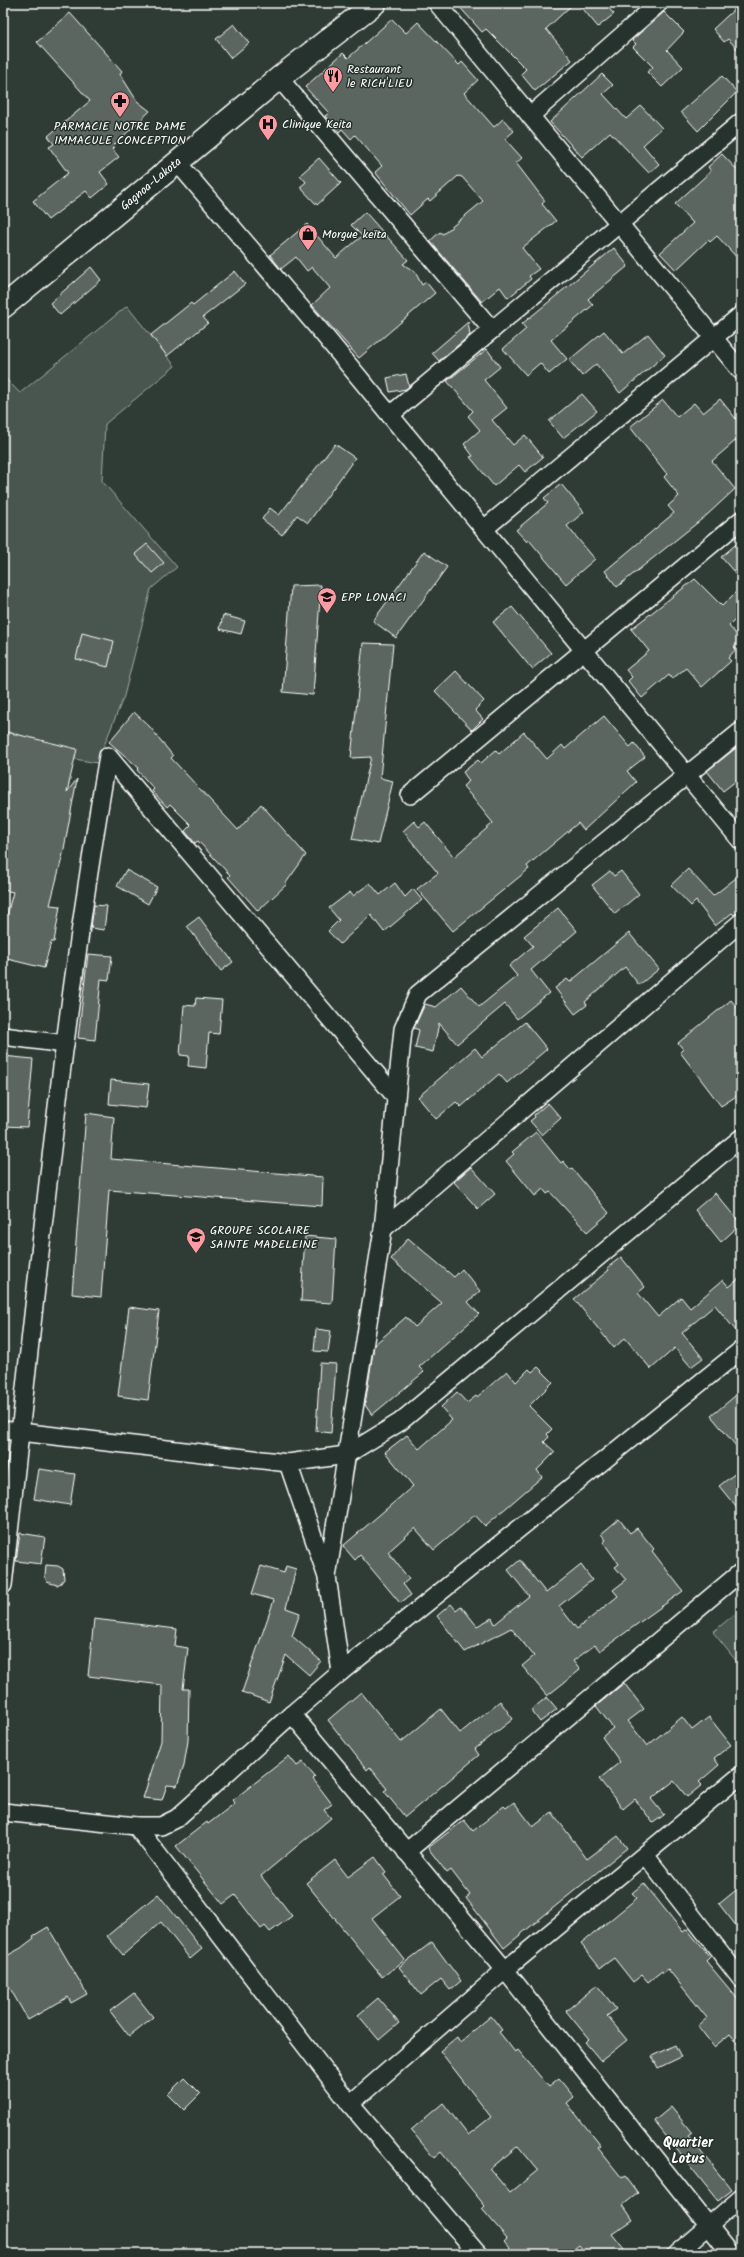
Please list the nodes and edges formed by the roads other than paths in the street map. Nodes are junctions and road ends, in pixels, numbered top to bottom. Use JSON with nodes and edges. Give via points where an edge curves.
{"nodes":[{"id":1,"x":375,"y":3,"type":"edge"},
{"id":2,"x":437,"y":3,"type":"edge"},
{"id":3,"x":659,"y":3,"type":"edge"},
{"id":4,"x":279,"y":78,"type":"junction"},
{"id":5,"x":530,"y":116,"type":"junction"},
{"id":6,"x":741,"y":122,"type":"edge"},
{"id":7,"x":177,"y":162,"type":"junction"},
{"id":8,"x":619,"y":224,"type":"junction"},
{"id":9,"x":3,"y":307,"type":"edge"},
{"id":10,"x":741,"y":315,"type":"edge"},
{"id":11,"x":492,"y":330,"type":"junction"},
{"id":12,"x":713,"y":338,"type":"junction"},
{"id":13,"x":741,"y":371,"type":"edge"},
{"id":14,"x":390,"y":415,"type":"junction"},
{"id":15,"x":741,"y":520,"type":"edge"},
{"id":16,"x":484,"y":529,"type":"junction"},
{"id":17,"x":584,"y":651,"type":"junction"},
{"id":18,"x":741,"y":731,"type":"edge"},
{"id":19,"x":687,"y":776,"type":"junction"},
{"id":20,"x":410,"y":795,"type":"dead end"},
{"id":21,"x":741,"y":841,"type":"edge"},
{"id":22,"x":741,"y":922,"type":"edge"},
{"id":23,"x":3,"y":1036,"type":"edge"},
{"id":24,"x":65,"y":1044,"type":"junction"},
{"id":25,"x":395,"y":1096,"type":"junction"},
{"id":26,"x":741,"y":1138,"type":"edge"},
{"id":27,"x":383,"y":1229,"type":"junction"},
{"id":28,"x":741,"y":1350,"type":"edge"},
{"id":29,"x":3,"y":1430,"type":"edge"},
{"id":30,"x":20,"y":1432,"type":"junction"},
{"id":31,"x":346,"y":1455,"type":"junction"},
{"id":32,"x":288,"y":1463,"type":"junction"},
{"id":33,"x":741,"y":1572,"type":"edge"},
{"id":34,"x":327,"y":1577,"type":"junction"},
{"id":35,"x":3,"y":1585,"type":"edge"},
{"id":36,"x":341,"y":1672,"type":"junction"},
{"id":37,"x":292,"y":1714,"type":"junction"},
{"id":38,"x":741,"y":1775,"type":"edge"},
{"id":39,"x":3,"y":1812,"type":"edge"},
{"id":40,"x":136,"y":1826,"type":"junction"},
{"id":41,"x":406,"y":1852,"type":"junction"},
{"id":42,"x":645,"y":1855,"type":"junction"},
{"id":43,"x":505,"y":1970,"type":"junction"},
{"id":44,"x":741,"y":1979,"type":"edge"},
{"id":45,"x":350,"y":2104,"type":"junction"},
{"id":46,"x":741,"y":2198,"type":"edge"},
{"id":47,"x":708,"y":2226,"type":"junction"},
{"id":48,"x":478,"y":2254,"type":"edge"},
{"id":49,"x":676,"y":2254,"type":"edge"},
{"id":50,"x":731,"y":2254,"type":"edge"}],
"edges":[{"from":1,"to":4,"type":"main road","name":"Gagnoa-Lakota"},
{"from":2,"to":5,"type":"street"},
{"from":3,"to":5,"type":"street"},
{"from":4,"to":7,"type":"main road","name":"Gagnoa-Lakota"},
{"from":4,"to":11,"type":"street"},
{"from":5,"to":8,"type":"street"},
{"from":6,"to":8,"type":"street"},
{"from":7,"to":9,"type":"main road","name":"Gagnoa-Lakota"},
{"from":7,"to":14,"type":"street"},
{"from":8,"to":11,"type":"street"},
{"from":8,"to":12,"type":"street"},
{"from":10,"to":12,"type":"street"},
{"from":11,"to":14,"type":"street"},
{"from":12,"to":13,"type":"street"},
{"from":12,"to":16,"type":"street"},
{"from":14,"to":16,"type":"street"},
{"from":15,"to":17,"type":"street"},
{"from":16,"to":17,"type":"street"},
{"from":17,"to":19,"type":"street"},
{"from":17,"to":20,"type":"street"},
{"from":18,"to":19,"type":"street"},
{"from":19,"to":21,"type":"street"},
{"from":19,"to":25,"type":"street","via":[[418,994],[403,1029]]},
{"from":22,"to":27,"type":"street"},
{"from":23,"to":24,"type":"street"},
{"from":24,"to":25,"type":"street","via":[[92,849],[108,756]]},
{"from":24,"to":30,"type":"street"},
{"from":25,"to":27,"type":"street"},
{"from":26,"to":31,"type":"street","via":[[400,1422]]},
{"from":27,"to":31,"type":"street"},
{"from":28,"to":36,"type":"street"},
{"from":29,"to":30,"type":"street"},
{"from":30,"to":32,"type":"street"},
{"from":30,"to":35,"type":"street"},
{"from":31,"to":32,"type":"street"},
{"from":31,"to":34,"type":"street"},
{"from":32,"to":34,"type":"street"},
{"from":33,"to":41,"type":"street"},
{"from":34,"to":36,"type":"street"},
{"from":36,"to":37,"type":"street"},
{"from":37,"to":40,"type":"street","via":[[177,1818],[162,1826]]},
{"from":37,"to":41,"type":"street"},
{"from":38,"to":42,"type":"street"},
{"from":39,"to":40,"type":"street"},
{"from":40,"to":45,"type":"street"},
{"from":41,"to":43,"type":"street"},
{"from":42,"to":43,"type":"street"},
{"from":42,"to":44,"type":"street"},
{"from":43,"to":45,"type":"street"},
{"from":43,"to":47,"type":"street"},
{"from":45,"to":48,"type":"street"},
{"from":46,"to":47,"type":"street"},
{"from":47,"to":49,"type":"street"},
{"from":47,"to":50,"type":"street"}]}
